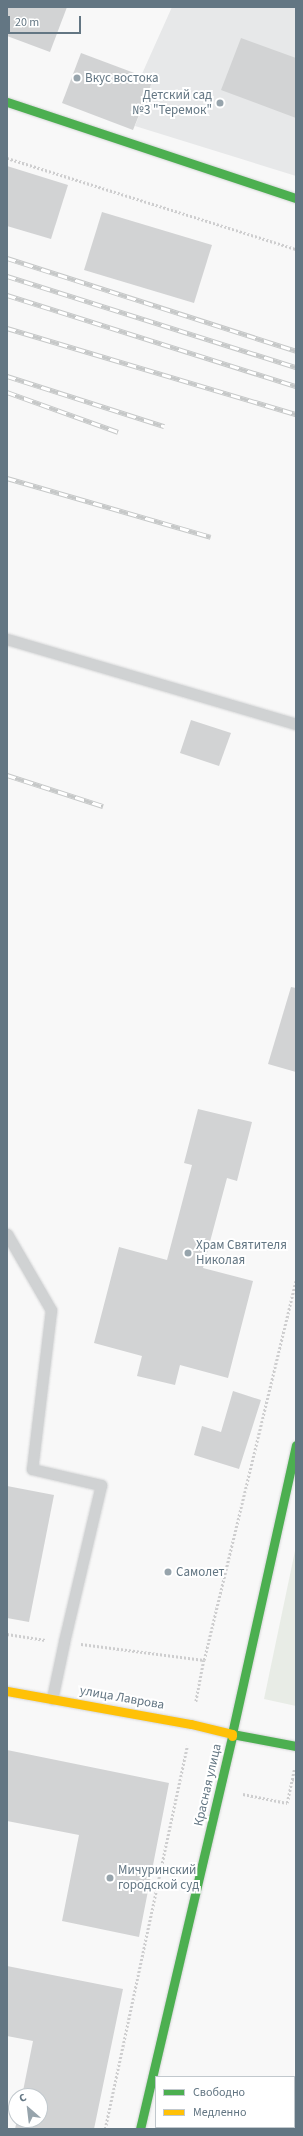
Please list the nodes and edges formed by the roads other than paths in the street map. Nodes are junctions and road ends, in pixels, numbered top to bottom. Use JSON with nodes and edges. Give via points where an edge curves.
{"nodes":[{"id":1,"x":7,"y":102,"type":"edge"},
{"id":2,"x":296,"y":198,"type":"edge"},
{"id":3,"x":7,"y":639,"type":"edge"},
{"id":4,"x":296,"y":724,"type":"edge"},
{"id":5,"x":7,"y":1234,"type":"edge"},
{"id":6,"x":296,"y":1445,"type":"edge"},
{"id":7,"x":7,"y":1692,"type":"edge"},
{"id":8,"x":52,"y":1699,"type":"junction"},
{"id":9,"x":232,"y":1734,"type":"junction"},
{"id":10,"x":296,"y":1746,"type":"edge"},
{"id":11,"x":140,"y":2129,"type":"edge"}],
"edges":[{"from":1,"to":2,"type":"main road"},
{"from":3,"to":4,"type":"lane"},
{"from":5,"to":8,"type":"lane","via":[[51,1310],[32,1469],[101,1485]]},
{"from":6,"to":9,"type":"main road","name":"Красная улица"},
{"from":7,"to":8,"type":"main road","name":"улица Лаврова"},
{"from":8,"to":9,"type":"main road","name":"улица Лаврова"},
{"from":9,"to":10,"type":"main road","name":"улица Лаврова"},
{"from":9,"to":11,"type":"main road","name":"Красная улица"}]}
